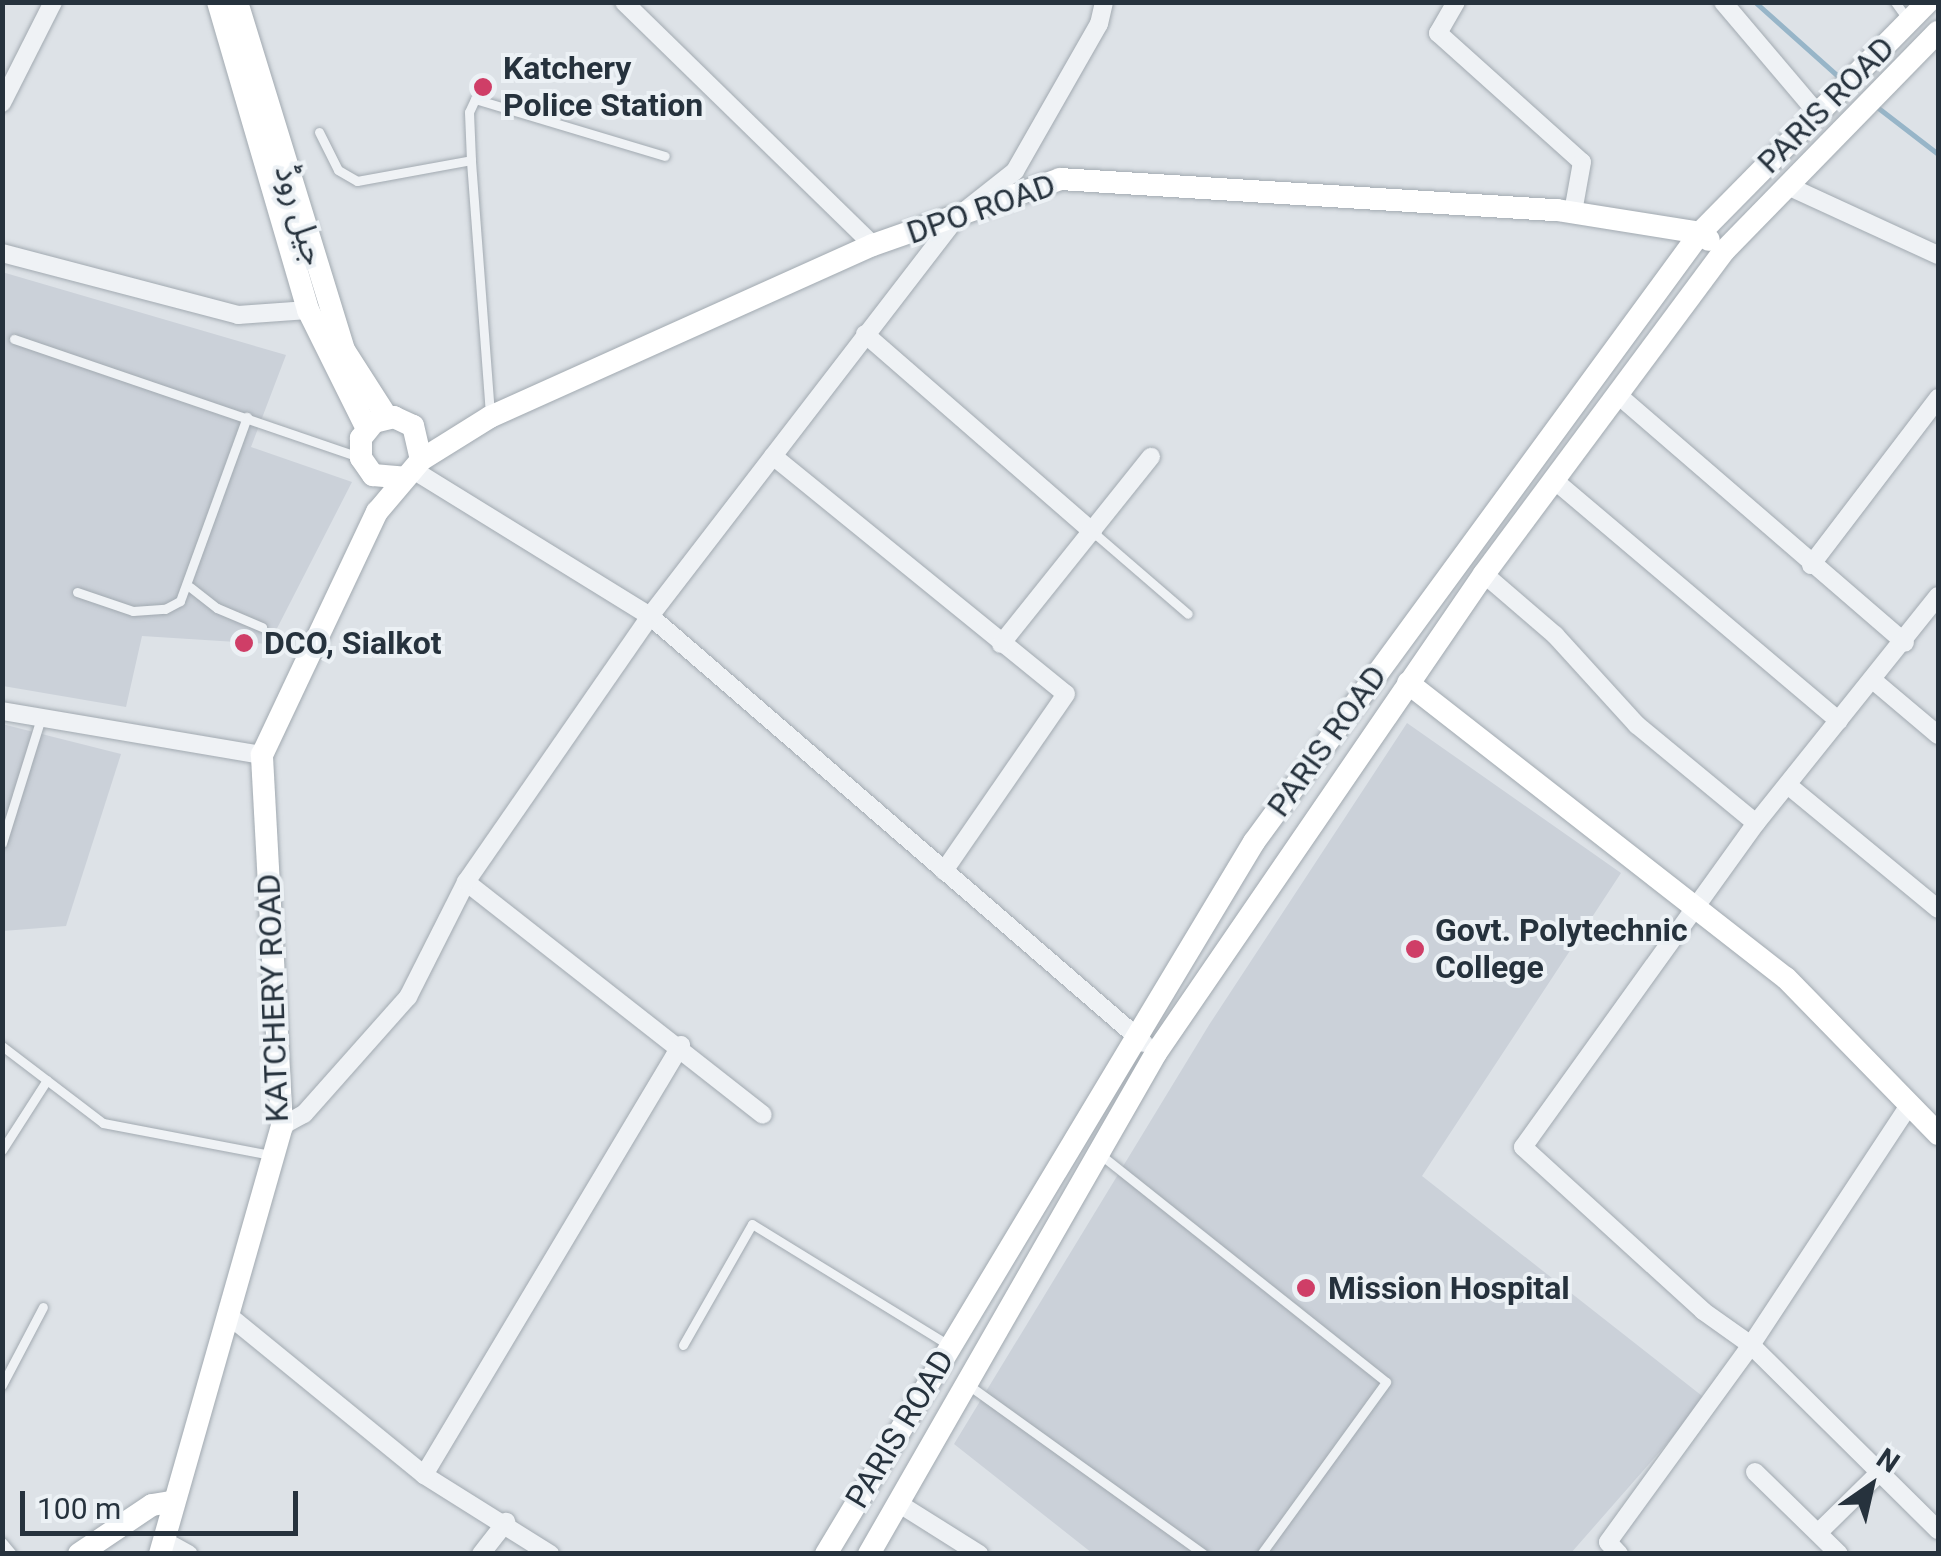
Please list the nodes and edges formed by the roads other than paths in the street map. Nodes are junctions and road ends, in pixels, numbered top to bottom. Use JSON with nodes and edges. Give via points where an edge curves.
{"nodes":[{"id":1,"x":53,"y":2,"type":"edge"},
{"id":2,"x":218,"y":2,"type":"edge"},
{"id":3,"x":238,"y":2,"type":"edge"},
{"id":4,"x":624,"y":2,"type":"edge"},
{"id":5,"x":1104,"y":2,"type":"edge"},
{"id":6,"x":1456,"y":2,"type":"edge"},
{"id":7,"x":1723,"y":2,"type":"edge"},
{"id":8,"x":1894,"y":2,"type":"edge"},
{"id":9,"x":1928,"y":2,"type":"edge"},
{"id":10,"x":1909,"y":22,"type":"junction"},
{"id":11,"x":1938,"y":32,"type":"edge"},
{"id":12,"x":2,"y":104,"type":"edge"},
{"id":13,"x":1818,"y":114,"type":"junction"},
{"id":14,"x":319,"y":132,"type":"dead end"},
{"id":15,"x":665,"y":156,"type":"dead end"},
{"id":16,"x":470,"y":160,"type":"junction"},
{"id":17,"x":1790,"y":187,"type":"junction"},
{"id":18,"x":1573,"y":212,"type":"junction"},
{"id":19,"x":957,"y":217,"type":"junction"},
{"id":20,"x":1700,"y":233,"type":"junction"},
{"id":21,"x":873,"y":245,"type":"junction"},
{"id":22,"x":1724,"y":251,"type":"junction"},
{"id":23,"x":2,"y":253,"type":"edge"},
{"id":24,"x":1938,"y":255,"type":"edge"},
{"id":25,"x":308,"y":310,"type":"junction"},
{"id":26,"x":864,"y":334,"type":"junction"},
{"id":27,"x":14,"y":339,"type":"dead end"},
{"id":28,"x":1618,"y":395,"type":"junction"},
{"id":29,"x":1938,"y":398,"type":"edge"},
{"id":30,"x":490,"y":417,"type":"junction"},
{"id":31,"x":246,"y":418,"type":"junction"},
{"id":32,"x":377,"y":423,"type":"junction"},
{"id":33,"x":417,"y":431,"type":"junction"},
{"id":34,"x":451,"y":437,"type":"junction"},
{"id":35,"x":773,"y":456,"type":"junction"},
{"id":36,"x":1152,"y":457,"type":"dead end"},
{"id":37,"x":360,"y":458,"type":"junction"},
{"id":38,"x":406,"y":472,"type":"junction"},
{"id":39,"x":1554,"y":480,"type":"junction"},
{"id":40,"x":1093,"y":532,"type":"junction"},
{"id":41,"x":1811,"y":565,"type":"junction"},
{"id":42,"x":1484,"y":574,"type":"junction"},
{"id":43,"x":190,"y":587,"type":"junction"},
{"id":44,"x":77,"y":592,"type":"dead end"},
{"id":45,"x":1938,"y":596,"type":"edge"},
{"id":46,"x":1188,"y":614,"type":"dead end"},
{"id":47,"x":650,"y":616,"type":"junction"},
{"id":48,"x":262,"y":628,"type":"dead end"},
{"id":49,"x":1905,"y":642,"type":"junction"},
{"id":50,"x":1001,"y":644,"type":"junction"},
{"id":51,"x":1874,"y":681,"type":"junction"},
{"id":52,"x":1408,"y":683,"type":"junction"},
{"id":53,"x":2,"y":711,"type":"edge"},
{"id":54,"x":40,"y":721,"type":"junction"},
{"id":55,"x":1839,"y":721,"type":"junction"},
{"id":56,"x":1938,"y":735,"type":"edge"},
{"id":57,"x":262,"y":755,"type":"junction"},
{"id":58,"x":1789,"y":786,"type":"junction"},
{"id":59,"x":1756,"y":822,"type":"junction"},
{"id":60,"x":1254,"y":842,"type":"junction"},
{"id":61,"x":2,"y":844,"type":"edge"},
{"id":62,"x":1283,"y":865,"type":"junction"},
{"id":63,"x":944,"y":871,"type":"junction"},
{"id":64,"x":466,"y":882,"type":"junction"},
{"id":65,"x":1938,"y":908,"type":"edge"},
{"id":66,"x":1692,"y":910,"type":"junction"},
{"id":67,"x":1133,"y":1034,"type":"junction"},
{"id":68,"x":2,"y":1046,"type":"edge"},
{"id":69,"x":680,"y":1046,"type":"junction"},
{"id":70,"x":1156,"y":1053,"type":"junction"},
{"id":71,"x":47,"y":1080,"type":"junction"},
{"id":72,"x":1907,"y":1108,"type":"junction"},
{"id":73,"x":763,"y":1115,"type":"dead end"},
{"id":74,"x":282,"y":1126,"type":"junction"},
{"id":75,"x":1938,"y":1134,"type":"edge"},
{"id":76,"x":2,"y":1150,"type":"edge"},
{"id":77,"x":1099,"y":1153,"type":"junction"},
{"id":78,"x":273,"y":1156,"type":"junction"},
{"id":79,"x":42,"y":1307,"type":"dead end"},
{"id":80,"x":228,"y":1315,"type":"junction"},
{"id":81,"x":683,"y":1345,"type":"dead end"},
{"id":82,"x":1751,"y":1345,"type":"junction"},
{"id":83,"x":950,"y":1346,"type":"junction"},
{"id":84,"x":964,"y":1382,"type":"junction"},
{"id":85,"x":2,"y":1385,"type":"edge"},
{"id":86,"x":1755,"y":1472,"type":"dead end"},
{"id":87,"x":1880,"y":1472,"type":"junction"},
{"id":88,"x":424,"y":1475,"type":"junction"},
{"id":89,"x":172,"y":1502,"type":"junction"},
{"id":90,"x":898,"y":1503,"type":"junction"},
{"id":91,"x":506,"y":1522,"type":"junction"},
{"id":92,"x":1938,"y":1530,"type":"edge"},
{"id":93,"x":1818,"y":1532,"type":"junction"},
{"id":94,"x":2,"y":1542,"type":"edge"},
{"id":95,"x":161,"y":1547,"type":"edge"},
{"id":96,"x":12,"y":1554,"type":"edge"},
{"id":97,"x":79,"y":1554,"type":"edge"},
{"id":98,"x":188,"y":1554,"type":"edge"},
{"id":99,"x":481,"y":1554,"type":"edge"},
{"id":100,"x":550,"y":1554,"type":"edge"},
{"id":101,"x":826,"y":1554,"type":"edge"},
{"id":102,"x":868,"y":1554,"type":"edge"},
{"id":103,"x":979,"y":1554,"type":"edge"},
{"id":104,"x":1204,"y":1554,"type":"edge"},
{"id":105,"x":1262,"y":1554,"type":"edge"},
{"id":106,"x":1619,"y":1554,"type":"edge"},
{"id":107,"x":1840,"y":1554,"type":"edge"}],
"edges":[{"from":1,"to":12,"type":"street"},
{"from":2,"to":25,"type":"main road"},
{"from":3,"to":32,"type":"main road","name":"جیل روڈ","via":[[344,350]]},
{"from":4,"to":21,"type":"street"},
{"from":5,"to":19,"type":"street","via":[[1099,24],[1015,171]]},
{"from":6,"to":18,"type":"street","via":[[1438,33],[1582,162]]},
{"from":7,"to":13,"type":"street"},
{"from":8,"to":10,"type":"lane"},
{"from":9,"to":10,"type":"main road","name":"PARIS ROAD"},
{"from":10,"to":13,"type":"main road","name":"PARIS ROAD"},
{"from":11,"to":17,"type":"main road","name":"PARIS ROAD"},
{"from":13,"to":20,"type":"main road","name":"PARIS ROAD"},
{"from":14,"to":16,"type":"lane","via":[[332,162],[357,181]]},
{"from":15,"to":16,"type":"lane","via":[[475,99]]},
{"from":16,"to":30,"type":"lane"},
{"from":17,"to":22,"type":"main road","name":"PARIS ROAD"},
{"from":17,"to":24,"type":"street"},
{"from":18,"to":19,"type":"main road","name":"DPO ROAD","via":[[1060,178]]},
{"from":18,"to":20,"type":"main road","name":"DPO ROAD"},
{"from":19,"to":21,"type":"main road","name":"DPO ROAD"},
{"from":19,"to":26,"type":"street"},
{"from":20,"to":22,"type":"main road","name":"DPO ROAD"},
{"from":20,"to":60,"type":"main road","name":"PARIS ROAD"},
{"from":21,"to":30,"type":"main road","name":"DPO ROAD"},
{"from":22,"to":28,"type":"main road","name":"PARIS ROAD"},
{"from":23,"to":25,"type":"street","via":[[238,314]]},
{"from":25,"to":32,"type":"main road"},
{"from":26,"to":35,"type":"street"},
{"from":26,"to":40,"type":"street"},
{"from":27,"to":31,"type":"lane"},
{"from":28,"to":39,"type":"main road","name":"PARIS ROAD"},
{"from":28,"to":41,"type":"street"},
{"from":29,"to":41,"type":"street"},
{"from":30,"to":34,"type":"main road","name":"DPO ROAD"},
{"from":31,"to":37,"type":"lane"},
{"from":31,"to":43,"type":"lane"},
{"from":32,"to":33,"type":"main road"},
{"from":32,"to":37,"type":"main road"},
{"from":33,"to":34,"type":"main road"},
{"from":33,"to":38,"type":"main road"},
{"from":34,"to":38,"type":"main road","name":"DPO ROAD"},
{"from":35,"to":47,"type":"street"},
{"from":35,"to":50,"type":"street"},
{"from":36,"to":40,"type":"street"},
{"from":37,"to":38,"type":"main road"},
{"from":38,"to":47,"type":"street"},
{"from":38,"to":57,"type":"main road","name":"KATCHERY ROAD","via":[[378,512]]},
{"from":39,"to":42,"type":"main road","name":"PARIS ROAD"},
{"from":39,"to":55,"type":"street"},
{"from":40,"to":46,"type":"lane"},
{"from":40,"to":50,"type":"street"},
{"from":41,"to":49,"type":"street"},
{"from":42,"to":52,"type":"main road","name":"PARIS ROAD"},
{"from":42,"to":59,"type":"street","via":[[1555,635],[1637,725]]},
{"from":43,"to":44,"type":"lane","via":[[180,601],[150,612]]},
{"from":43,"to":48,"type":"lane"},
{"from":45,"to":49,"type":"street"},
{"from":47,"to":63,"type":"street"},
{"from":47,"to":64,"type":"street"},
{"from":49,"to":51,"type":"street"},
{"from":50,"to":63,"type":"street","via":[[1056,682],[1065,702]]},
{"from":51,"to":55,"type":"street"},
{"from":51,"to":56,"type":"street"},
{"from":52,"to":62,"type":"main road","name":"PARIS ROAD"},
{"from":52,"to":66,"type":"main road"},
{"from":53,"to":54,"type":"street"},
{"from":54,"to":57,"type":"street"},
{"from":54,"to":61,"type":"lane"},
{"from":55,"to":58,"type":"street"},
{"from":57,"to":74,"type":"main road","name":"KATCHERY ROAD"},
{"from":58,"to":59,"type":"street"},
{"from":58,"to":65,"type":"street"},
{"from":59,"to":66,"type":"street"},
{"from":60,"to":62,"type":"main road"},
{"from":60,"to":67,"type":"main road","name":"PARIS ROAD"},
{"from":62,"to":70,"type":"main road","name":"PARIS ROAD"},
{"from":63,"to":67,"type":"street"},
{"from":64,"to":69,"type":"street"},
{"from":64,"to":74,"type":"street","via":[[408,998],[304,1114]]},
{"from":66,"to":72,"type":"main road","via":[[1786,978]]},
{"from":66,"to":82,"type":"street","via":[[1523,1147],[1703,1311]]},
{"from":67,"to":70,"type":"street"},
{"from":67,"to":83,"type":"main road","name":"PARIS ROAD"},
{"from":68,"to":71,"type":"lane"},
{"from":69,"to":73,"type":"street"},
{"from":69,"to":88,"type":"street"},
{"from":70,"to":77,"type":"main road","name":"PARIS ROAD"},
{"from":71,"to":76,"type":"lane"},
{"from":71,"to":78,"type":"lane","via":[[103,1123]]},
{"from":72,"to":75,"type":"main road"},
{"from":72,"to":82,"type":"street"},
{"from":74,"to":78,"type":"main road","name":"KATCHERY ROAD"},
{"from":77,"to":84,"type":"main road","name":"PARIS ROAD"},
{"from":77,"to":105,"type":"lane","via":[[1386,1382]]},
{"from":78,"to":80,"type":"main road","name":"KATCHERY ROAD"},
{"from":79,"to":85,"type":"lane"},
{"from":80,"to":88,"type":"street"},
{"from":80,"to":89,"type":"main road","name":"KATCHERY ROAD"},
{"from":81,"to":83,"type":"lane","via":[[752,1224]]},
{"from":82,"to":87,"type":"street"},
{"from":82,"to":106,"type":"street","via":[[1608,1542]]},
{"from":83,"to":101,"type":"main road","name":"PARIS ROAD"},
{"from":84,"to":90,"type":"main road","name":"PARIS ROAD"},
{"from":84,"to":104,"type":"lane"},
{"from":86,"to":93,"type":"street"},
{"from":87,"to":92,"type":"street"},
{"from":87,"to":93,"type":"street"},
{"from":88,"to":91,"type":"street"},
{"from":89,"to":95,"type":"main road","name":"KATCHERY ROAD"},
{"from":89,"to":97,"type":"main road","via":[[152,1505]]},
{"from":90,"to":102,"type":"main road","name":"PARIS ROAD"},
{"from":90,"to":103,"type":"street"},
{"from":91,"to":99,"type":"street"},
{"from":91,"to":100,"type":"street"},
{"from":93,"to":107,"type":"street"},
{"from":94,"to":96,"type":"lane"},
{"from":95,"to":98,"type":"street"}]}
